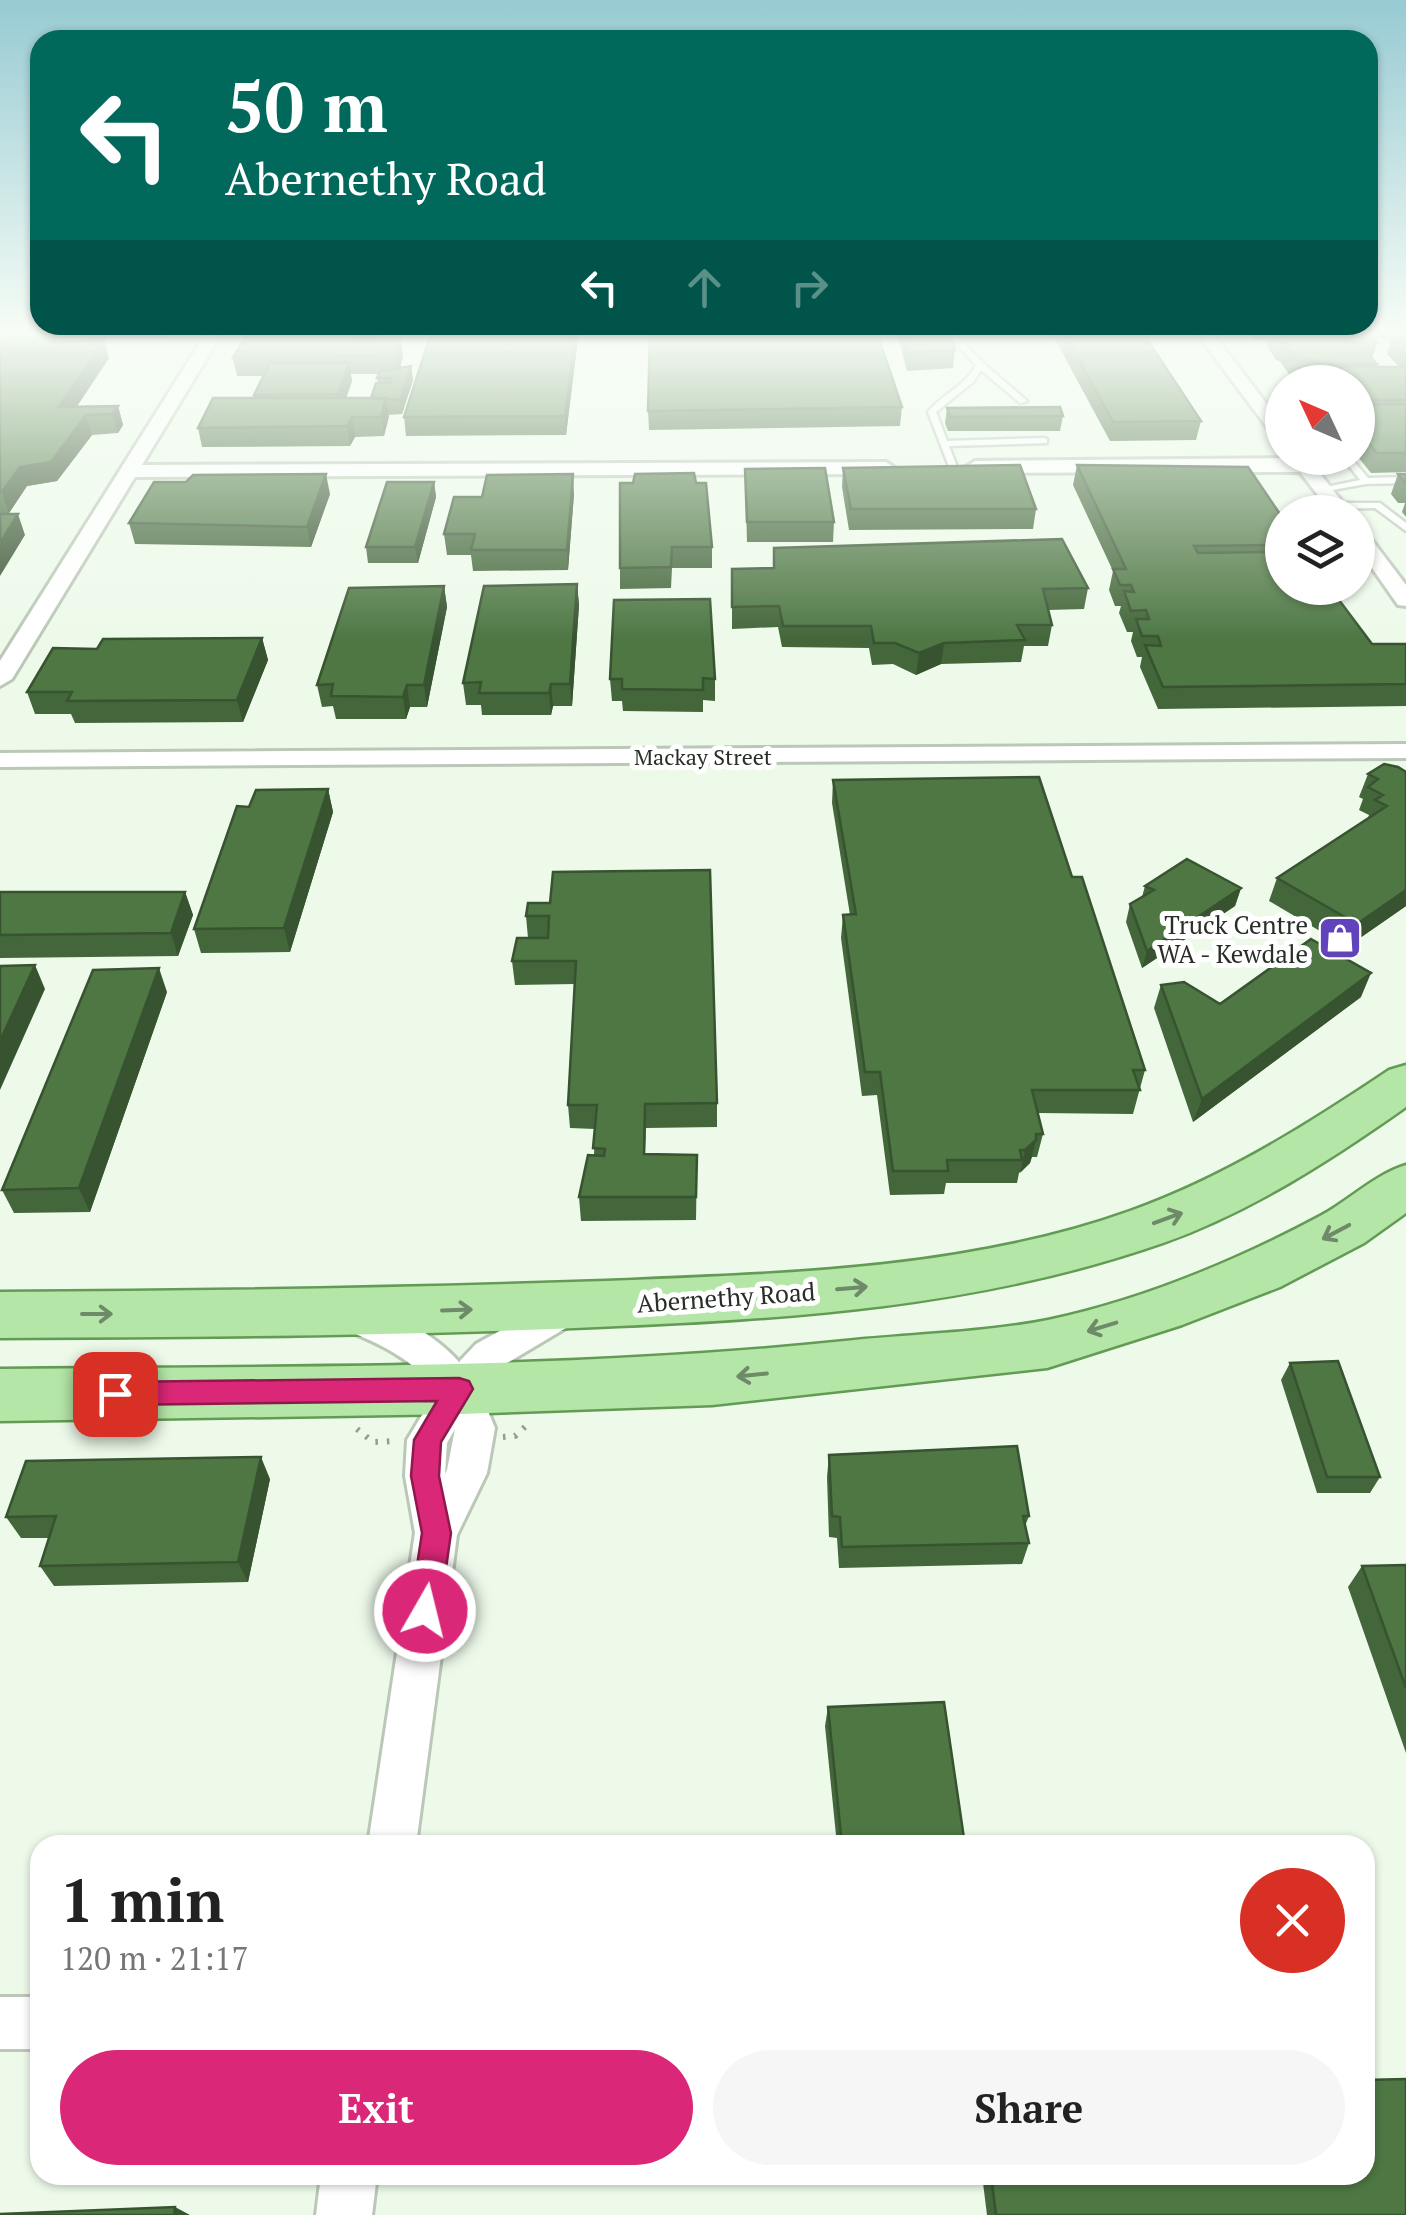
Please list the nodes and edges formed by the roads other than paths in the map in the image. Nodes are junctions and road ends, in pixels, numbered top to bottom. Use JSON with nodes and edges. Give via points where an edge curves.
{"nodes":[{"id":1,"x":151,"y":433,"type":"edge"},
{"id":2,"x":939,"y":433,"type":"edge"},
{"id":3,"x":1044,"y":441,"type":"dead end"},
{"id":4,"x":942,"y":444,"type":"junction"},
{"id":5,"x":1265,"y":463,"type":"edge"},
{"id":6,"x":933,"y":467,"type":"junction"},
{"id":7,"x":127,"y":471,"type":"junction"},
{"id":8,"x":1313,"y":475,"type":"edge"},
{"id":9,"x":1360,"y":475,"type":"edge"},
{"id":10,"x":1406,"y":480,"type":"edge"},
{"id":11,"x":1366,"y":482,"type":"junction"},
{"id":12,"x":1328,"y":495,"type":"edge"},
{"id":13,"x":1346,"y":495,"type":"edge"},
{"id":14,"x":1375,"y":505,"type":"edge"},
{"id":15,"x":1406,"y":528,"type":"edge"},
{"id":16,"x":1406,"y":554,"type":"edge"},
{"id":17,"x":1375,"y":555,"type":"edge"},
{"id":18,"x":1375,"y":559,"type":"edge"},
{"id":19,"x":1406,"y":600,"type":"edge"},
{"id":20,"x":0,"y":678,"type":"edge"},
{"id":21,"x":1406,"y":751,"type":"edge"},
{"id":22,"x":0,"y":760,"type":"edge"},
{"id":23,"x":1406,"y":1082,"type":"edge"},
{"id":24,"x":1406,"y":1185,"type":"edge"},
{"id":25,"x":787,"y":1293,"type":"junction"},
{"id":26,"x":573,"y":1305,"type":"junction"},
{"id":27,"x":348,"y":1314,"type":"junction"},
{"id":28,"x":0,"y":1315,"type":"edge"},
{"id":29,"x":919,"y":1357,"type":"junction"},
{"id":30,"x":459,"y":1389,"type":"junction"},
{"id":31,"x":0,"y":1395,"type":"edge"},
{"id":32,"x":393,"y":1835,"type":"edge"},
{"id":33,"x":30,"y":2023,"type":"edge"},
{"id":34,"x":0,"y":2024,"type":"edge"},
{"id":35,"x":348,"y":2185,"type":"edge"},
{"id":36,"x":344,"y":2215,"type":"edge"}],
"edges":[{"from":1,"to":7,"type":"street"},
{"from":2,"to":4,"type":"lane"},
{"from":3,"to":4,"type":"lane"},
{"from":4,"to":6,"type":"lane"},
{"from":5,"to":6,"type":"street"},
{"from":6,"to":7,"type":"street"},
{"from":7,"to":20,"type":"street"},
{"from":8,"to":12,"type":"street"},
{"from":9,"to":11,"type":"lane"},
{"from":10,"to":11,"type":"lane"},
{"from":11,"to":13,"type":"lane"},
{"from":14,"to":15,"type":"lane"},
{"from":16,"to":17,"type":"street"},
{"from":18,"to":19,"type":"street"},
{"from":21,"to":22,"type":"street","name":"Mackay Street"},
{"from":25,"to":23,"type":"main road","name":"Abernethy Road","one_way":true,"via":[[972,1272],[1109,1239],[1195,1208],[1271,1170]]},
{"from":24,"to":29,"type":"main road","one_way":true,"via":[[1346,1228],[1162,1309],[1047,1344]]},
{"from":25,"to":26,"type":"main road","name":"Abernethy Road"},
{"from":25,"to":29,"type":"main road","via":[[792,1327],[819,1351],[870,1347]]},
{"from":27,"to":26,"type":"main road","name":"Abernethy Road","one_way":true},
{"from":26,"to":30,"type":"street","via":[[489,1355]]},
{"from":28,"to":27,"type":"main road","name":"Abernethy Road","one_way":true},
{"from":27,"to":30,"type":"street","via":[[431,1355]]},
{"from":29,"to":30,"type":"main road","one_way":true,"via":[[712,1380]]},
{"from":30,"to":31,"type":"main road"},
{"from":30,"to":32,"type":"street","via":[[428,1440],[425,1476],[436,1533]]},
{"from":33,"to":34,"type":"street"},
{"from":35,"to":36,"type":"street"}]}
